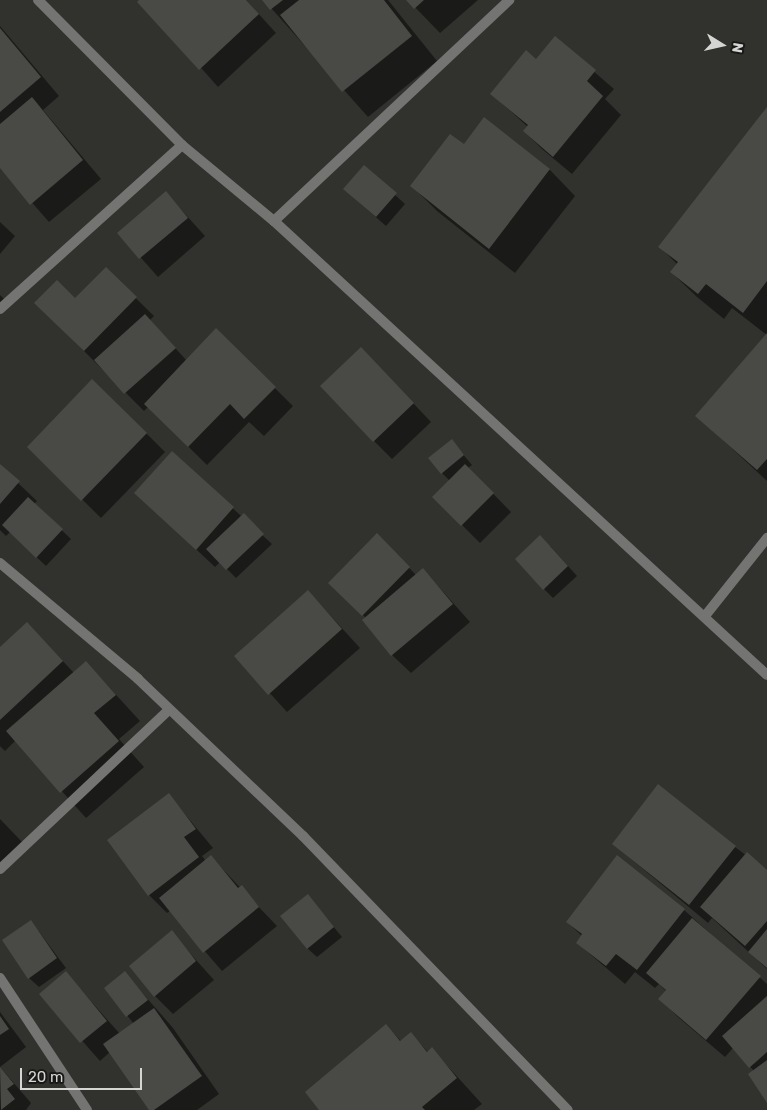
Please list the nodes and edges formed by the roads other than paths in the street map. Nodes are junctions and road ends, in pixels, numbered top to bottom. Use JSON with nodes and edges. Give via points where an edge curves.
{"nodes":[{"id":1,"x":38,"y":0,"type":"edge"},
{"id":2,"x":509,"y":0,"type":"edge"},
{"id":3,"x":182,"y":145,"type":"junction"},
{"id":4,"x":274,"y":221,"type":"junction"},
{"id":5,"x":0,"y":309,"type":"edge"},
{"id":6,"x":767,"y":538,"type":"edge"},
{"id":7,"x":0,"y":563,"type":"edge"},
{"id":8,"x":704,"y":616,"type":"junction"},
{"id":9,"x":767,"y":675,"type":"edge"},
{"id":10,"x":169,"y":710,"type":"junction"},
{"id":11,"x":0,"y":869,"type":"edge"},
{"id":12,"x":0,"y":978,"type":"edge"},
{"id":13,"x":87,"y":1110,"type":"edge"},
{"id":14,"x":568,"y":1110,"type":"edge"}],
"edges":[{"from":1,"to":3,"type":"street"},
{"from":2,"to":4,"type":"street"},
{"from":3,"to":4,"type":"street"},
{"from":3,"to":5,"type":"street"},
{"from":4,"to":8,"type":"street"},
{"from":6,"to":8,"type":"street"},
{"from":7,"to":10,"type":"street","via":[[138,679]]},
{"from":8,"to":9,"type":"street"},
{"from":10,"to":11,"type":"street"},
{"from":10,"to":14,"type":"street","via":[[303,836]]},
{"from":12,"to":13,"type":"street"}]}
